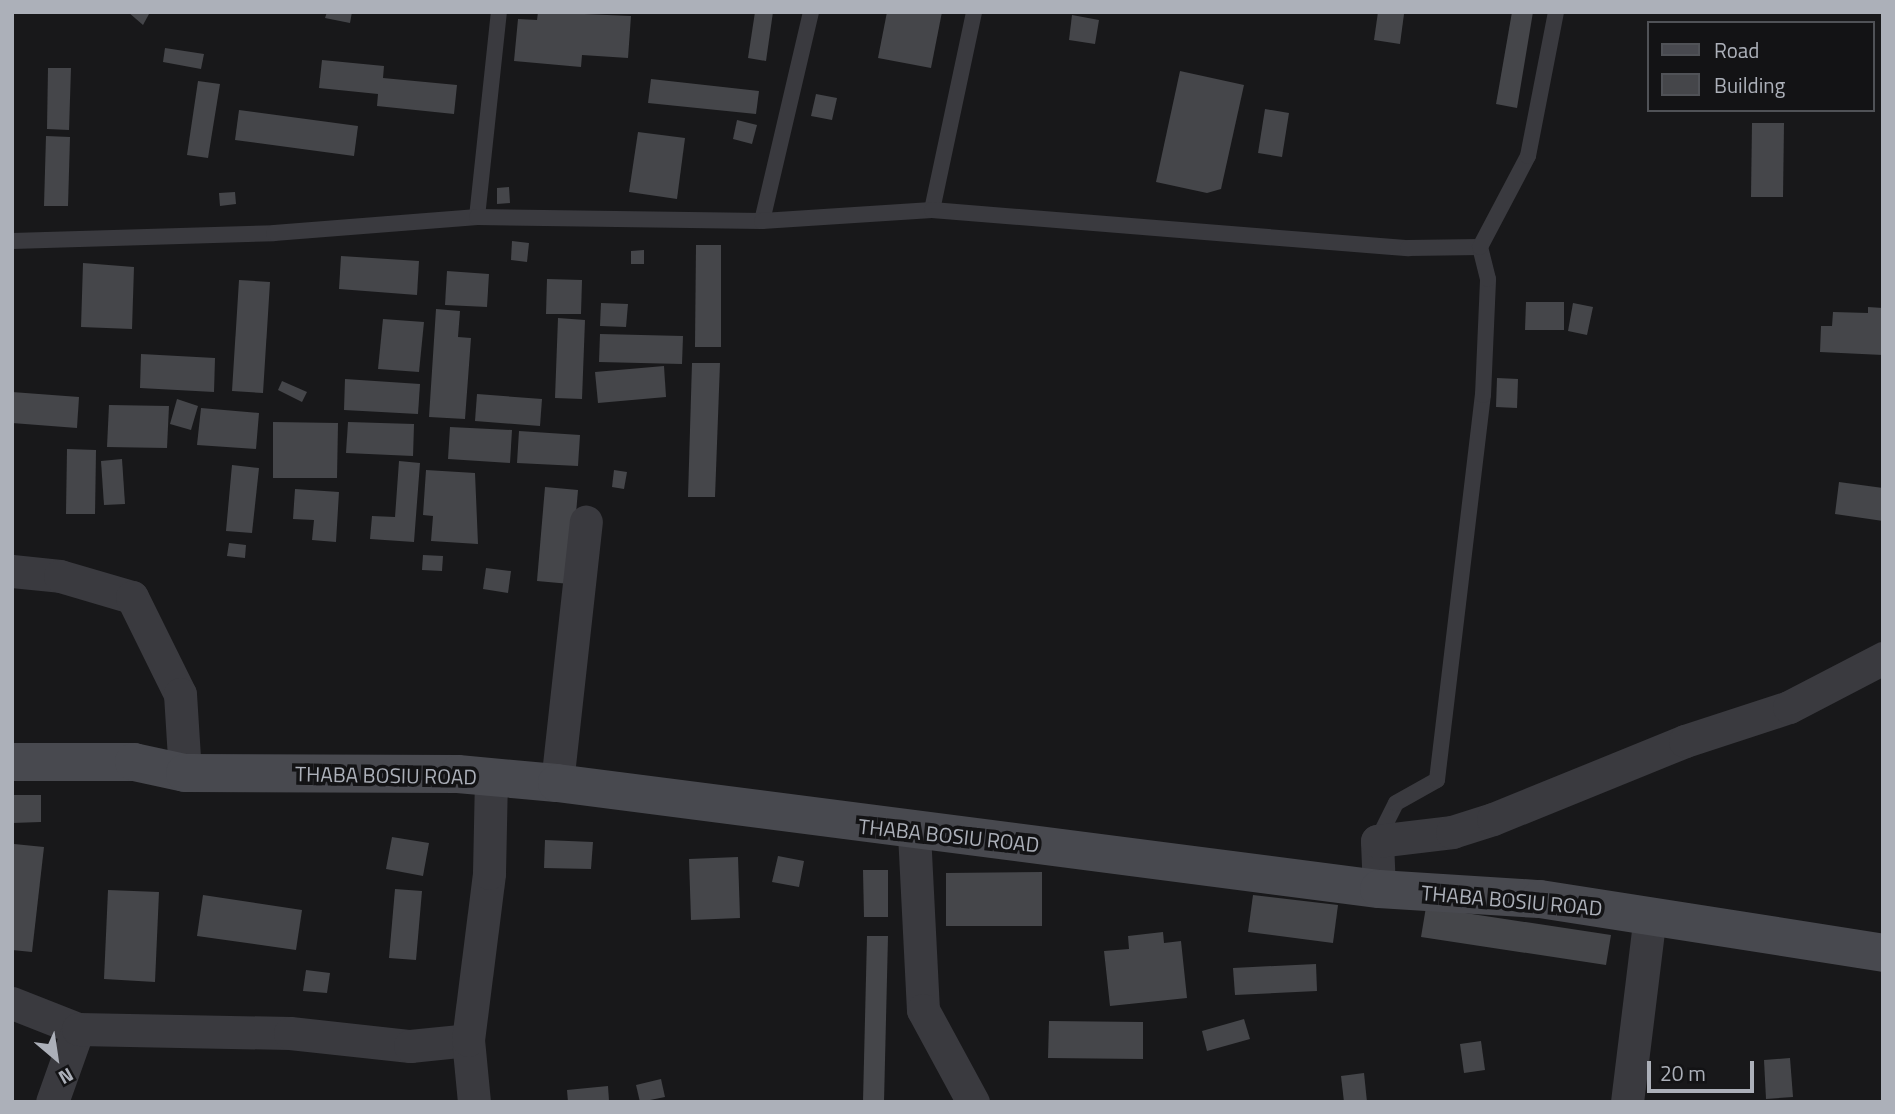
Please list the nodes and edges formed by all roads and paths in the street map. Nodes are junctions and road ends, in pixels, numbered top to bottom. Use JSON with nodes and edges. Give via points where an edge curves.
{"nodes":[{"id":1,"x":499,"y":12,"type":"edge"},
{"id":2,"x":811,"y":12,"type":"edge"},
{"id":3,"x":974,"y":12,"type":"edge"},
{"id":4,"x":1556,"y":12,"type":"edge"},
{"id":5,"x":932,"y":210,"type":"junction"},
{"id":6,"x":477,"y":218,"type":"junction"},
{"id":7,"x":762,"y":221,"type":"junction"},
{"id":8,"x":12,"y":241,"type":"edge"},
{"id":9,"x":1480,"y":247,"type":"junction"},
{"id":10,"x":586,"y":522,"type":"dead end"},
{"id":11,"x":12,"y":571,"type":"edge"},
{"id":12,"x":1883,"y":658,"type":"edge"},
{"id":13,"x":12,"y":762,"type":"edge"},
{"id":14,"x":185,"y":773,"type":"junction"},
{"id":15,"x":491,"y":777,"type":"junction"},
{"id":16,"x":557,"y":783,"type":"junction"},
{"id":17,"x":914,"y":833,"type":"junction"},
{"id":18,"x":1377,"y":841,"type":"junction"},
{"id":19,"x":1379,"y":889,"type":"junction"},
{"id":20,"x":1650,"y":915,"type":"junction"},
{"id":21,"x":1883,"y":953,"type":"edge"},
{"id":22,"x":12,"y":1003,"type":"edge"},
{"id":23,"x":78,"y":1029,"type":"junction"},
{"id":24,"x":468,"y":1040,"type":"junction"},
{"id":25,"x":52,"y":1102,"type":"edge"},
{"id":26,"x":474,"y":1102,"type":"edge"},
{"id":27,"x":973,"y":1102,"type":"edge"},
{"id":28,"x":1627,"y":1102,"type":"edge"}],
"edges":[{"from":1,"to":6,"type":"lane"},
{"from":2,"to":7,"type":"lane"},
{"from":3,"to":5,"type":"lane"},
{"from":4,"to":9,"type":"lane","via":[[1528,156]]},
{"from":5,"to":7,"type":"lane"},
{"from":5,"to":9,"type":"lane","via":[[1409,248]]},
{"from":6,"to":7,"type":"lane"},
{"from":6,"to":8,"type":"lane","via":[[274,233]]},
{"from":9,"to":18,"type":"lane","via":[[1488,279],[1483,395],[1450,711],[1437,780],[1396,803]]},
{"from":10,"to":16,"type":"street"},
{"from":11,"to":14,"type":"street","via":[[60,576],[132,597],[180,694]]},
{"from":12,"to":18,"type":"street","via":[[1789,707],[1685,741],[1493,819],[1452,832]]},
{"from":13,"to":14,"type":"street","name":"THABA BOSIU ROAD","via":[[134,762]]},
{"from":14,"to":15,"type":"street","name":"THABA BOSIU ROAD"},
{"from":15,"to":16,"type":"street","name":"THABA BOSIU ROAD"},
{"from":15,"to":24,"type":"street","via":[[489,873]]},
{"from":16,"to":17,"type":"street","name":"THABA BOSIU ROAD"},
{"from":17,"to":19,"type":"street","name":"THABA BOSIU ROAD"},
{"from":17,"to":27,"type":"street","via":[[923,1010]]},
{"from":18,"to":19,"type":"street"},
{"from":19,"to":20,"type":"street","name":"THABA BOSIU ROAD","via":[[1540,899]]},
{"from":20,"to":21,"type":"street","name":"THABA BOSIU ROAD"},
{"from":20,"to":28,"type":"street"},
{"from":22,"to":23,"type":"street"},
{"from":23,"to":24,"type":"street","via":[[290,1033],[410,1046]]},
{"from":23,"to":25,"type":"street"},
{"from":24,"to":26,"type":"street"}]}
